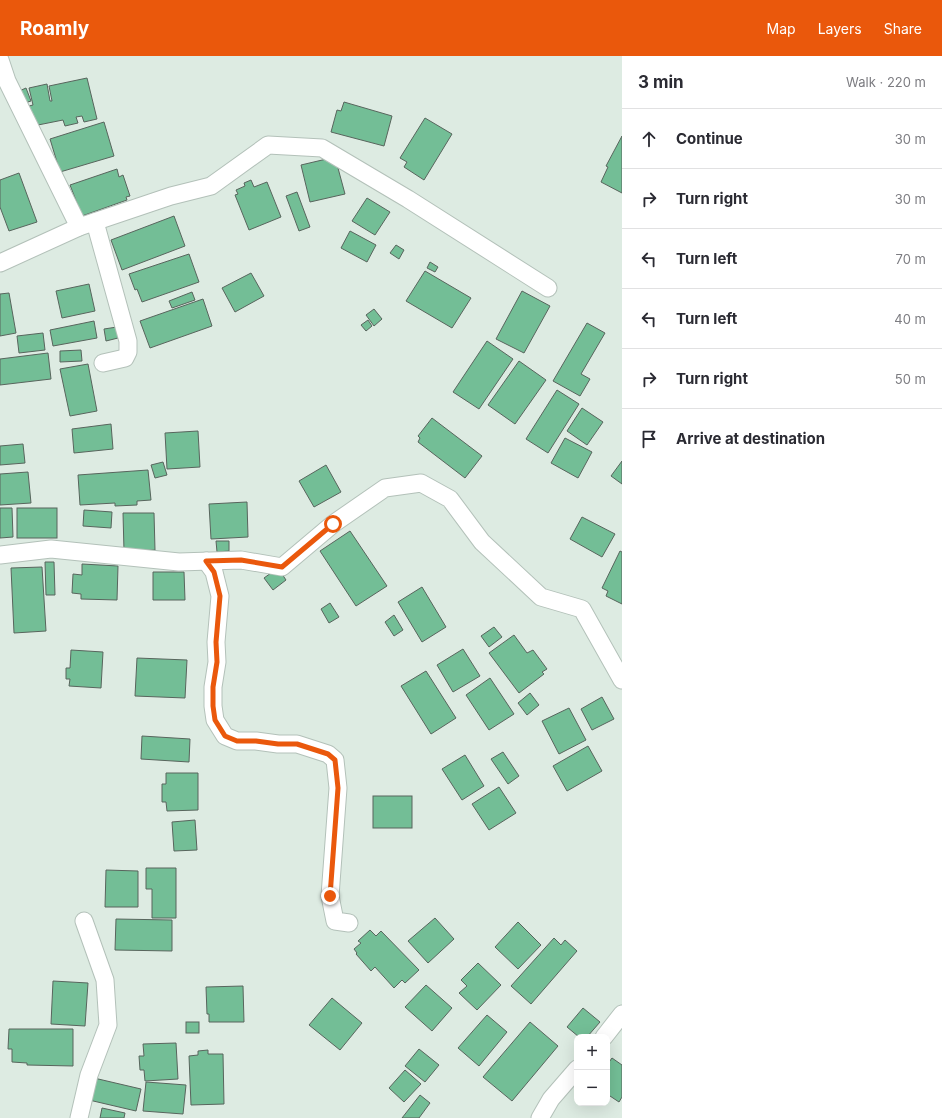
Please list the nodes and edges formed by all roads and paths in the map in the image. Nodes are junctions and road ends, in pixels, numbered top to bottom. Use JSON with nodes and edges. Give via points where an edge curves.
{"nodes":[{"id":1,"x":0,"y":60,"type":"edge"},
{"id":2,"x":95,"y":222,"type":"junction"},
{"id":3,"x":79,"y":227,"type":"junction"},
{"id":4,"x":0,"y":263,"type":"edge"},
{"id":5,"x":548,"y":288,"type":"dead end"},
{"id":6,"x":103,"y":363,"type":"dead end"},
{"id":7,"x":0,"y":555,"type":"edge"},
{"id":8,"x":206,"y":561,"type":"junction"},
{"id":9,"x":622,"y":680,"type":"edge"},
{"id":10,"x":84,"y":921,"type":"dead end"},
{"id":11,"x":349,"y":923,"type":"dead end"},
{"id":12,"x":620,"y":1022,"type":"edge"},
{"id":13,"x":607,"y":1034,"type":"edge"},
{"id":14,"x":576,"y":1070,"type":"edge"},
{"id":15,"x":79,"y":1118,"type":"edge"},
{"id":16,"x":540,"y":1118,"type":"edge"}],
"edges":[{"from":1,"to":3,"type":"street"},
{"from":2,"to":3,"type":"street"},
{"from":2,"to":5,"type":"street","via":[[170,196],[211,186],[268,145],[322,148]]},
{"from":2,"to":6,"type":"street","via":[[128,341],[125,358]]},
{"from":3,"to":4,"type":"street"},
{"from":7,"to":8,"type":"street","via":[[51,549],[179,562]]},
{"from":8,"to":9,"type":"street","via":[[241,560],[282,567],[333,524],[384,488],[420,483],[450,499],[482,542],[542,597],[582,610]]},
{"from":8,"to":11,"type":"street","via":[[214,572],[220,596],[217,662],[213,687],[215,720],[225,736],[237,741],[297,744],[328,754],[335,760],[338,788],[330,896],[335,921]]},
{"from":10,"to":15,"type":"street","via":[[105,980],[108,1024],[88,1075]]},
{"from":12,"to":13,"type":"street"},
{"from":14,"to":16,"type":"street","via":[[551,1099]]}]}
